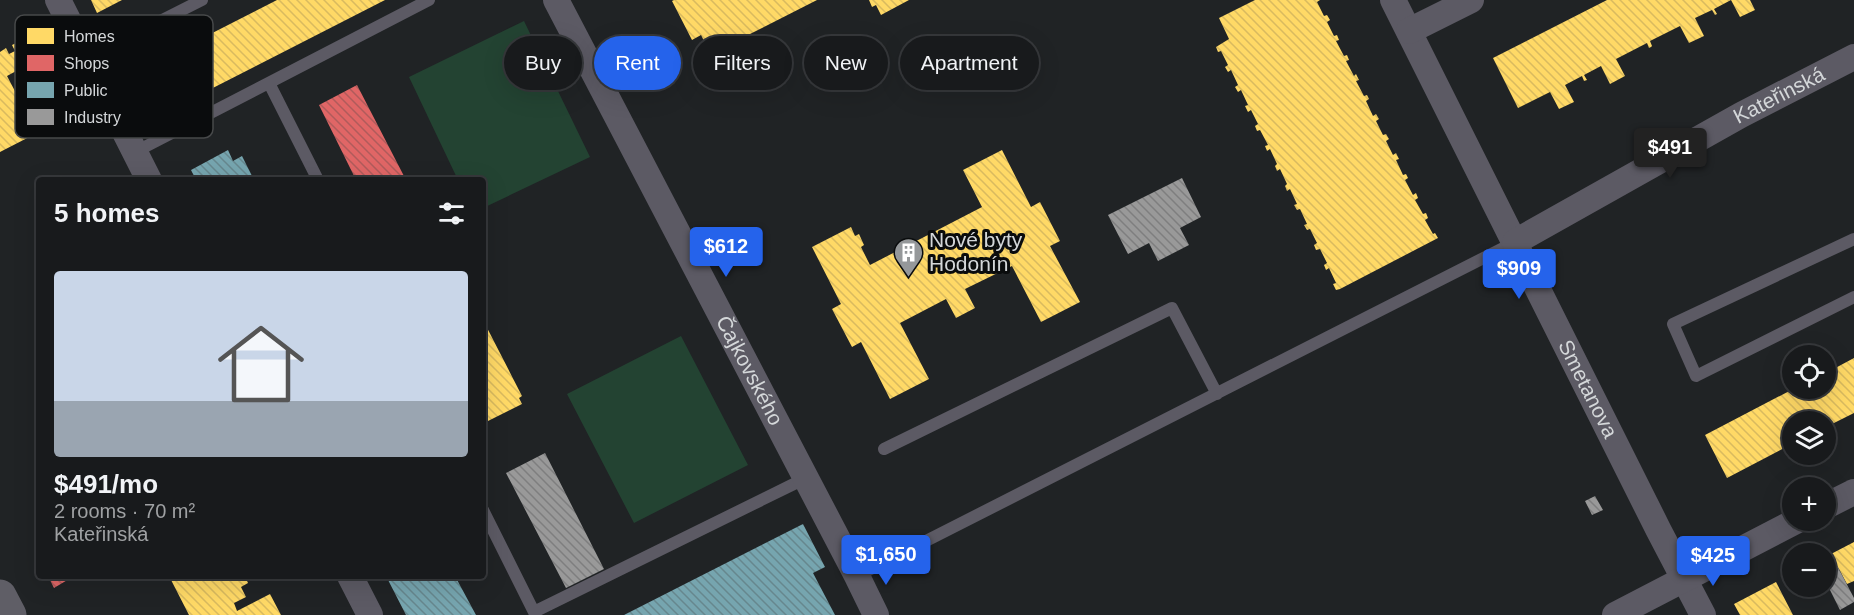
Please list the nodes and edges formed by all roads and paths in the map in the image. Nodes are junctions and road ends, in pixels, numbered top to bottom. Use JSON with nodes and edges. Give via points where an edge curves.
{"nodes":[{"id":1,"x":58,"y":0,"type":"edge"},
{"id":2,"x":202,"y":0,"type":"edge"},
{"id":3,"x":429,"y":0,"type":"edge"},
{"id":4,"x":556,"y":0,"type":"edge"},
{"id":5,"x":1393,"y":0,"type":"edge"},
{"id":6,"x":1471,"y":0,"type":"edge"},
{"id":7,"x":66,"y":15,"type":"edge"},
{"id":8,"x":172,"y":15,"type":"edge"},
{"id":9,"x":1409,"y":31,"type":"junction"},
{"id":10,"x":1854,"y":57,"type":"edge"},
{"id":11,"x":269,"y":83,"type":"junction"},
{"id":12,"x":213,"y":112,"type":"edge"},
{"id":13,"x":128,"y":138,"type":"edge"},
{"id":14,"x":162,"y":138,"type":"edge"},
{"id":15,"x":135,"y":152,"type":"junction"},
{"id":16,"x":147,"y":177,"type":"edge"},
{"id":17,"x":316,"y":177,"type":"edge"},
{"id":18,"x":1854,"y":239,"type":"edge"},
{"id":19,"x":1515,"y":242,"type":"junction"},
{"id":20,"x":1854,"y":297,"type":"edge"},
{"id":21,"x":1216,"y":394,"type":"junction"},
{"id":22,"x":884,"y":449,"type":"dead end"},
{"id":23,"x":806,"y":478,"type":"junction"},
{"id":24,"x":1854,"y":492,"type":"edge"},
{"id":25,"x":1836,"y":501,"type":"edge"},
{"id":26,"x":486,"y":516,"type":"edge"},
{"id":27,"x":1782,"y":528,"type":"edge"},
{"id":28,"x":857,"y":576,"type":"junction"},
{"id":29,"x":352,"y":579,"type":"edge"},
{"id":30,"x":1685,"y":579,"type":"junction"},
{"id":31,"x":0,"y":596,"type":"edge"},
{"id":32,"x":531,"y":614,"type":"edge"},
{"id":33,"x":10,"y":615,"type":"edge"},
{"id":34,"x":370,"y":615,"type":"edge"},
{"id":35,"x":876,"y":615,"type":"edge"},
{"id":36,"x":1615,"y":615,"type":"edge"},
{"id":37,"x":1703,"y":615,"type":"edge"}],
"edges":[{"from":1,"to":7,"type":"street"},
{"from":2,"to":8,"type":"lane"},
{"from":3,"to":11,"type":"lane"},
{"from":4,"to":23,"type":"street","name":"Čajkovského"},
{"from":5,"to":9,"type":"street","name":"Smetanova"},
{"from":6,"to":9,"type":"street"},
{"from":9,"to":19,"type":"street","name":"Smetanova"},
{"from":10,"to":19,"type":"street","name":"Kateřinská","via":[[1730,120]]},
{"from":11,"to":12,"type":"lane"},
{"from":11,"to":17,"type":"lane"},
{"from":13,"to":15,"type":"street"},
{"from":14,"to":15,"type":"lane"},
{"from":15,"to":16,"type":"street"},
{"from":18,"to":20,"type":"lane","via":[[1672,324],[1696,376]]},
{"from":19,"to":21,"type":"lane"},
{"from":19,"to":30,"type":"street","name":"Smetanova"},
{"from":21,"to":22,"type":"lane","via":[[1172,308]]},
{"from":21,"to":28,"type":"lane"},
{"from":23,"to":28,"type":"street","name":"Čajkovského"},
{"from":23,"to":32,"type":"lane"},
{"from":24,"to":25,"type":"street"},
{"from":26,"to":32,"type":"lane"},
{"from":27,"to":30,"type":"street"},
{"from":28,"to":35,"type":"street","name":"Čajkovského"},
{"from":29,"to":34,"type":"street"},
{"from":30,"to":36,"type":"street"},
{"from":30,"to":37,"type":"street","name":"Smetanova"},
{"from":31,"to":33,"type":"main road"}]}
